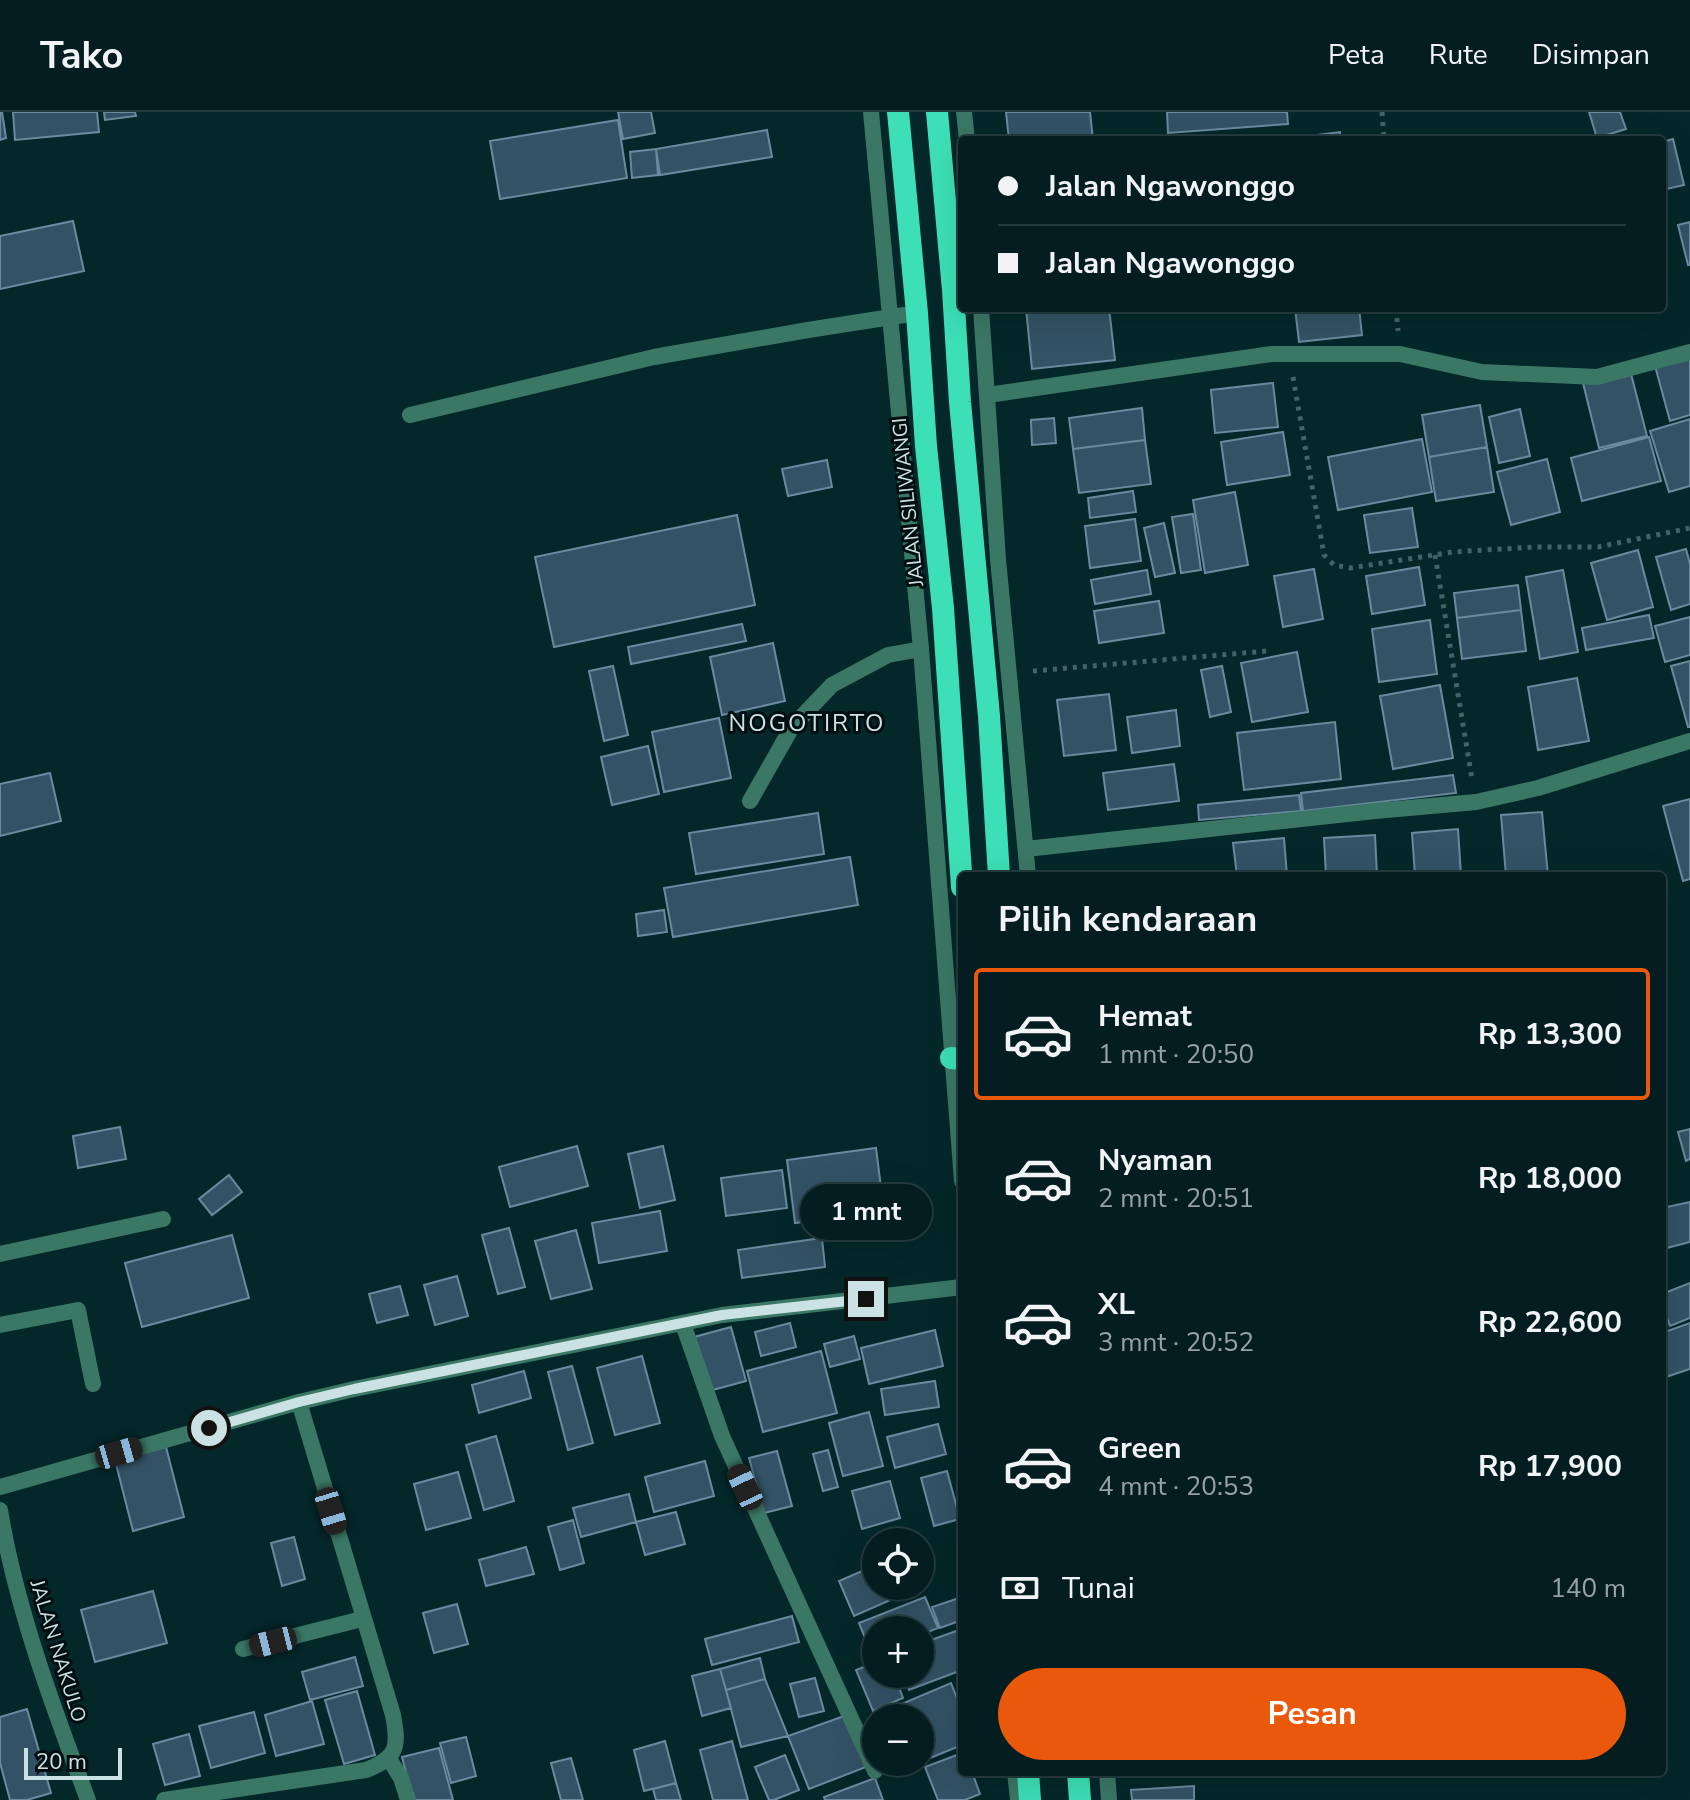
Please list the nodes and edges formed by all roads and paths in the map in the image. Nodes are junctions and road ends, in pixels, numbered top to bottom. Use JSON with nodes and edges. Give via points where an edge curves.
{"nodes":[{"id":1,"x":871,"y":112,"type":"edge"},
{"id":2,"x":898,"y":112,"type":"edge"},
{"id":3,"x":937,"y":112,"type":"edge"},
{"id":4,"x":964,"y":112,"type":"edge"},
{"id":5,"x":1382,"y":112,"type":"edge"},
{"id":6,"x":967,"y":136,"type":"edge"},
{"id":7,"x":1384,"y":136,"type":"edge"},
{"id":8,"x":981,"y":312,"type":"edge"},
{"id":9,"x":917,"y":313,"type":"junction"},
{"id":10,"x":891,"y":318,"type":"junction"},
{"id":11,"x":1690,"y":352,"type":"edge"},
{"id":12,"x":1289,"y":354,"type":"junction"},
{"id":13,"x":988,"y":395,"type":"junction"},
{"id":14,"x":410,"y":415,"type":"dead end"},
{"id":15,"x":1690,"y":528,"type":"edge"},
{"id":16,"x":1435,"y":555,"type":"junction"},
{"id":17,"x":943,"y":608,"type":"junction"},
{"id":18,"x":979,"y":609,"type":"junction"},
{"id":19,"x":921,"y":649,"type":"junction"},
{"id":20,"x":1267,"y":651,"type":"dead end"},
{"id":21,"x":1009,"y":673,"type":"junction"},
{"id":22,"x":951,"y":716,"type":"junction"},
{"id":23,"x":989,"y":716,"type":"junction"},
{"id":24,"x":1690,"y":741,"type":"edge"},
{"id":25,"x":750,"y":801,"type":"dead end"},
{"id":26,"x":1476,"y":802,"type":"junction"},
{"id":27,"x":1026,"y":849,"type":"junction"},
{"id":28,"x":961,"y":872,"type":"edge"},
{"id":29,"x":999,"y":872,"type":"edge"},
{"id":30,"x":1028,"y":872,"type":"edge"},
{"id":31,"x":957,"y":1058,"type":"edge"},
{"id":32,"x":958,"y":1083,"type":"edge"},
{"id":33,"x":163,"y":1219,"type":"dead end"},
{"id":34,"x":0,"y":1254,"type":"edge"},
{"id":35,"x":958,"y":1287,"type":"edge"},
{"id":36,"x":683,"y":1324,"type":"junction"},
{"id":37,"x":0,"y":1325,"type":"edge"},
{"id":38,"x":93,"y":1384,"type":"dead end"},
{"id":39,"x":299,"y":1402,"type":"junction"},
{"id":40,"x":0,"y":1487,"type":"edge"},
{"id":41,"x":0,"y":1510,"type":"edge"},
{"id":42,"x":4,"y":1555,"type":"edge"},
{"id":43,"x":362,"y":1619,"type":"junction"},
{"id":44,"x":243,"y":1649,"type":"dead end"},
{"id":45,"x":862,"y":1743,"type":"edge"},
{"id":46,"x":388,"y":1757,"type":"junction"},
{"id":47,"x":1015,"y":1776,"type":"edge"},
{"id":48,"x":1028,"y":1776,"type":"edge"},
{"id":49,"x":1078,"y":1776,"type":"edge"},
{"id":50,"x":1107,"y":1776,"type":"edge"},
{"id":51,"x":88,"y":1800,"type":"edge"},
{"id":52,"x":164,"y":1800,"type":"edge"},
{"id":53,"x":408,"y":1800,"type":"edge"},
{"id":54,"x":1018,"y":1800,"type":"edge"},
{"id":55,"x":1030,"y":1800,"type":"edge"},
{"id":56,"x":1080,"y":1800,"type":"edge"},
{"id":57,"x":1109,"y":1800,"type":"edge"}],
"edges":[{"from":1,"to":10,"type":"street"},
{"from":2,"to":9,"type":"highway","name":"JALAN SILIWANGI"},
{"from":3,"to":18,"type":"highway"},
{"from":4,"to":6,"type":"street"},
{"from":5,"to":7,"type":"path"},
{"from":8,"to":13,"type":"street"},
{"from":9,"to":10,"type":"street"},
{"from":9,"to":17,"type":"highway","name":"JALAN SILIWANGI"},
{"from":10,"to":14,"type":"street","via":[[654,357]]},
{"from":10,"to":19,"type":"street"},
{"from":11,"to":12,"type":"street","via":[[1597,377],[1482,372],[1400,354]]},
{"from":12,"to":13,"type":"street"},
{"from":12,"to":16,"type":"path","via":[[1324,555],[1334,565],[1350,568]]},
{"from":13,"to":21,"type":"street"},
{"from":15,"to":16,"type":"path","via":[[1598,547]]},
{"from":16,"to":26,"type":"path"},
{"from":17,"to":18,"type":"highway"},
{"from":17,"to":22,"type":"highway","name":"JALAN SILIWANGI"},
{"from":18,"to":23,"type":"highway"},
{"from":19,"to":25,"type":"street","via":[[888,655],[832,685],[792,727]]},
{"from":19,"to":31,"type":"street"},
{"from":20,"to":21,"type":"path"},
{"from":21,"to":27,"type":"street"},
{"from":22,"to":23,"type":"highway"},
{"from":22,"to":28,"type":"highway","name":"JALAN SILIWANGI"},
{"from":23,"to":29,"type":"highway"},
{"from":24,"to":26,"type":"street"},
{"from":26,"to":27,"type":"street"},
{"from":27,"to":30,"type":"street"},
{"from":31,"to":32,"type":"street"},
{"from":33,"to":34,"type":"street"},
{"from":35,"to":36,"type":"street"},
{"from":36,"to":39,"type":"street"},
{"from":36,"to":45,"type":"street","via":[[722,1436]]},
{"from":37,"to":38,"type":"street","via":[[78,1310]]},
{"from":39,"to":40,"type":"street"},
{"from":39,"to":43,"type":"street"},
{"from":41,"to":42,"type":"street","name":"JALAN NAKULO"},
{"from":42,"to":51,"type":"street","name":"JALAN NAKULO"},
{"from":43,"to":44,"type":"street"},
{"from":43,"to":46,"type":"street","via":[[393,1715],[397,1737]]},
{"from":46,"to":52,"type":"street","via":[[366,1770]]},
{"from":46,"to":53,"type":"street"},
{"from":47,"to":54,"type":"street"},
{"from":48,"to":55,"type":"highway"},
{"from":49,"to":56,"type":"highway"},
{"from":50,"to":57,"type":"street"}]}
